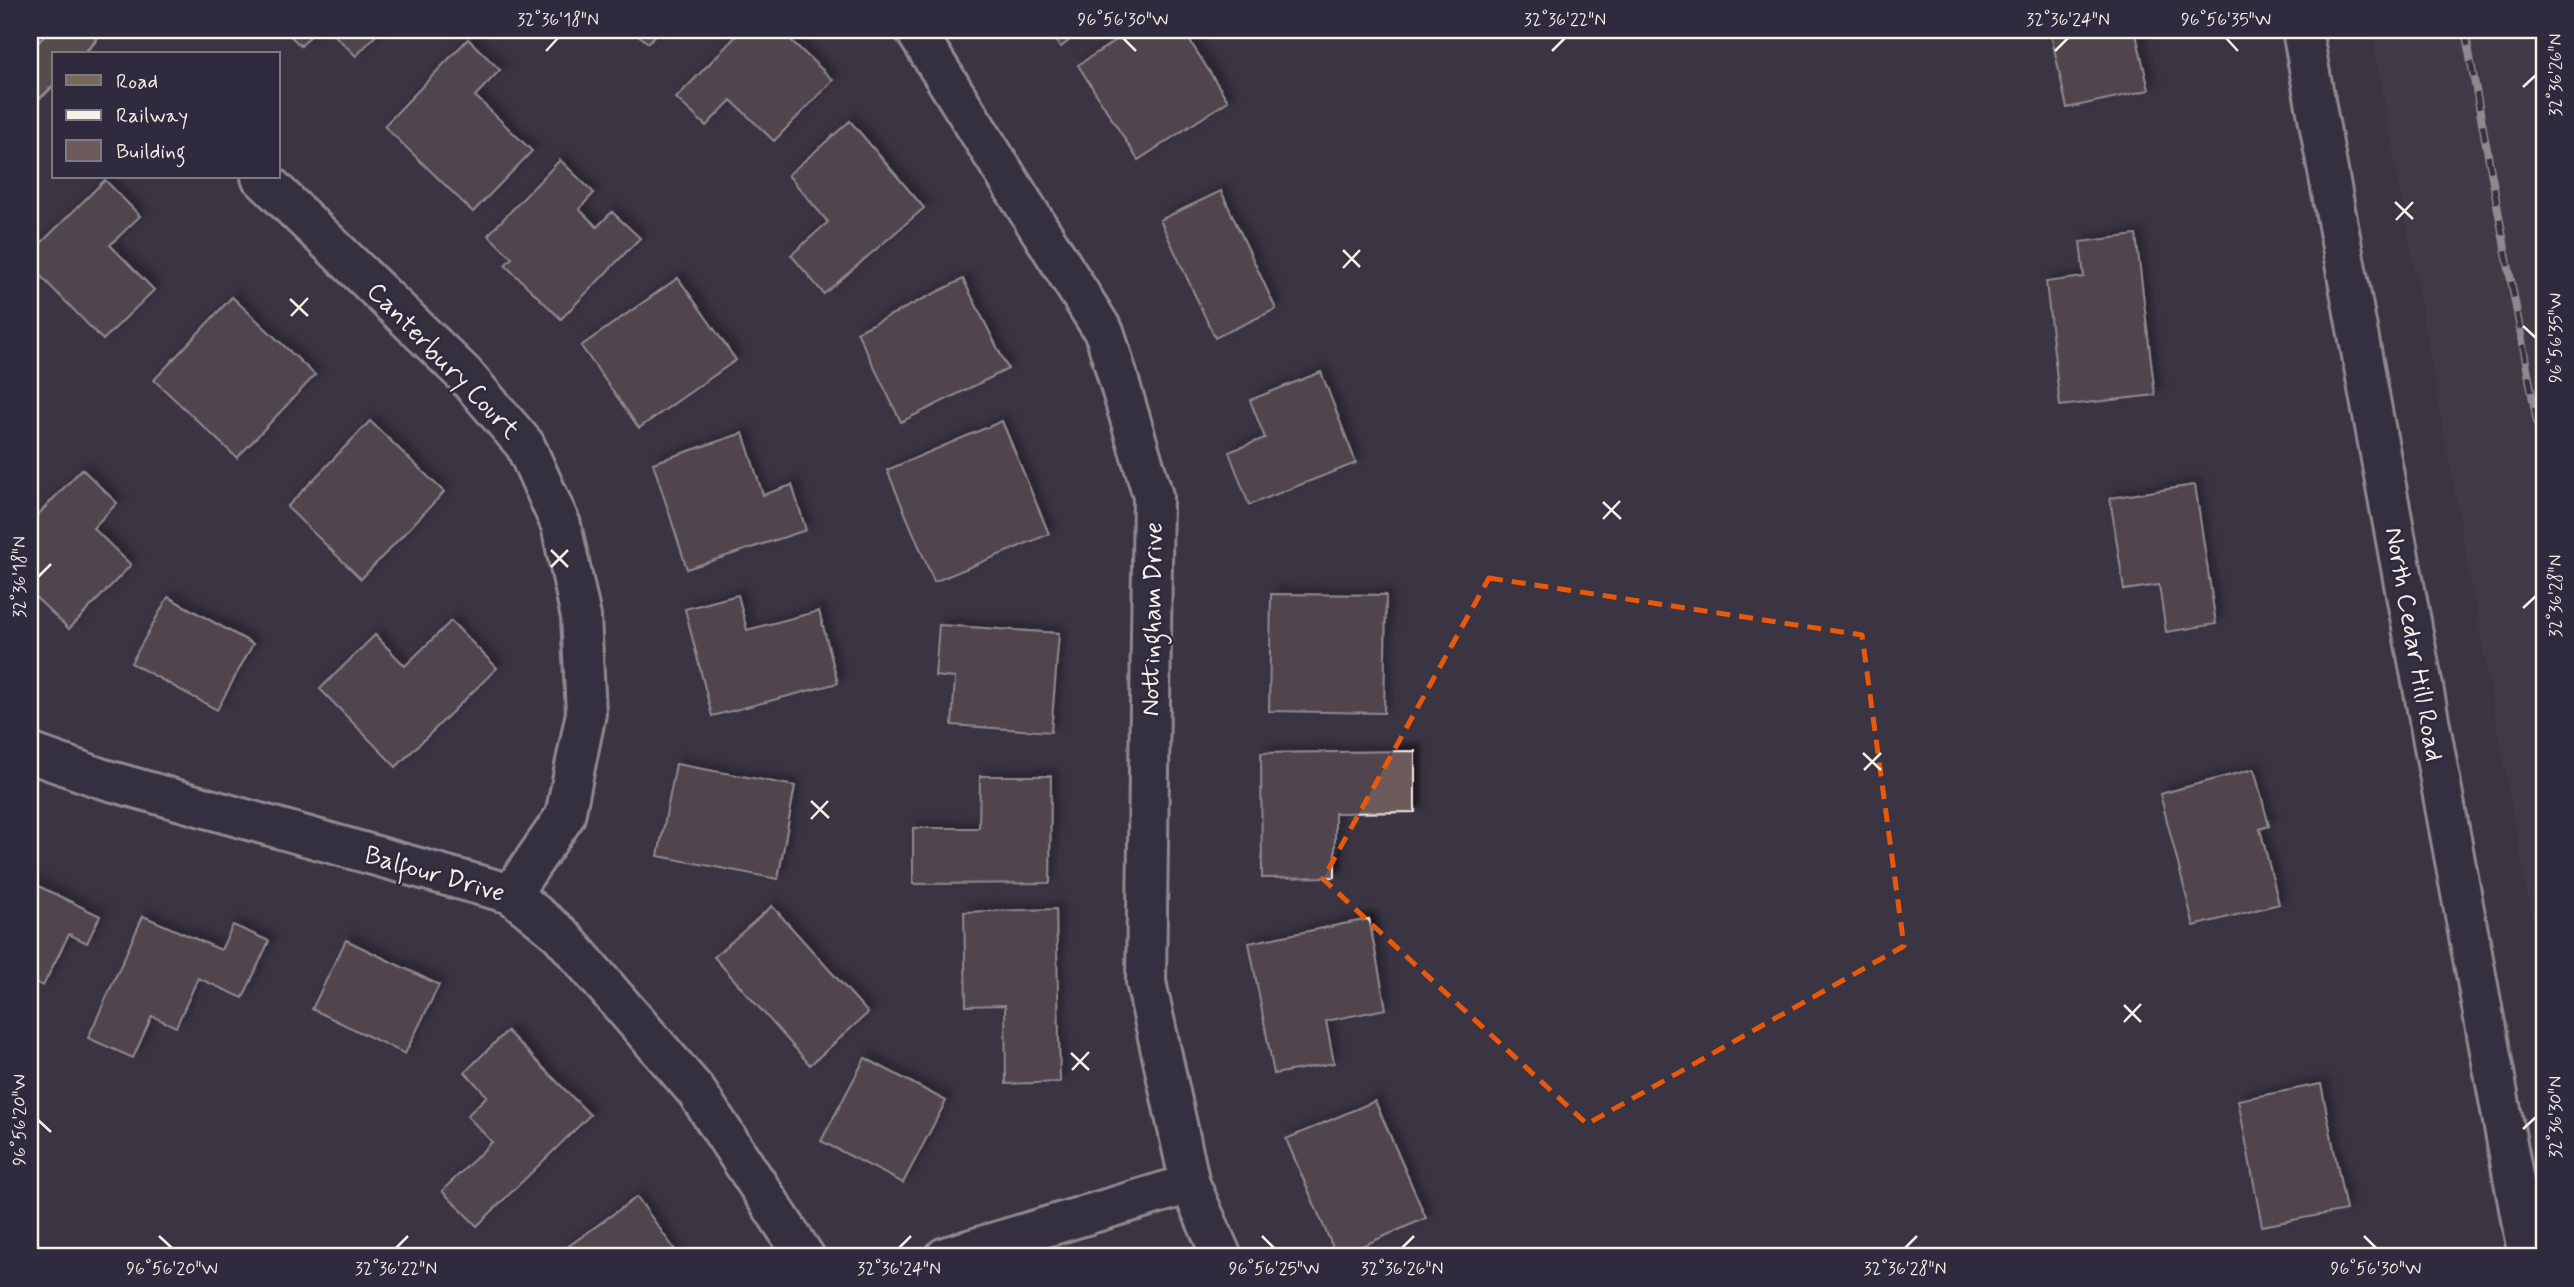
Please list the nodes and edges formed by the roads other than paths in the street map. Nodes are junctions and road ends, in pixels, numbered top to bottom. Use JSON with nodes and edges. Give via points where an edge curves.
{"nodes":[{"id":1,"x":78,"y":30,"type":"edge"},
{"id":2,"x":915,"y":30,"type":"edge"},
{"id":3,"x":2302,"y":30,"type":"edge"},
{"id":4,"x":56,"y":52,"type":"edge"},
{"id":5,"x":52,"y":56,"type":"edge"},
{"id":6,"x":30,"y":80,"type":"edge"},
{"id":7,"x":262,"y":178,"type":"edge"},
{"id":8,"x":30,"y":753,"type":"edge"},
{"id":9,"x":512,"y":894,"type":"junction"},
{"id":10,"x":1190,"y":1184,"type":"junction"},
{"id":11,"x":805,"y":1257,"type":"edge"},
{"id":12,"x":945,"y":1257,"type":"edge"},
{"id":13,"x":1222,"y":1257,"type":"edge"},
{"id":14,"x":2528,"y":1257,"type":"edge"}],
"edges":[{"from":1,"to":4,"type":"main road"},
{"from":2,"to":10,"type":"street","name":"Nottingham Drive","via":[[1105,334],[1153,496],[1146,982]]},
{"from":3,"to":14,"type":"street","name":"North Cedar Hill Road"},
{"from":5,"to":6,"type":"main road"},
{"from":7,"to":9,"type":"street","name":"Canterbury Court","via":[[472,384],[525,445],[561,525],[581,617],[586,713],[565,817]]},
{"from":8,"to":9,"type":"street","name":"Balfour Drive","via":[[100,778]]},
{"from":9,"to":11,"type":"street","name":"Balfour Drive","via":[[559,934],[696,1091]]},
{"from":10,"to":12,"type":"street"},
{"from":10,"to":13,"type":"street","name":"Nottingham Drive"}]}
